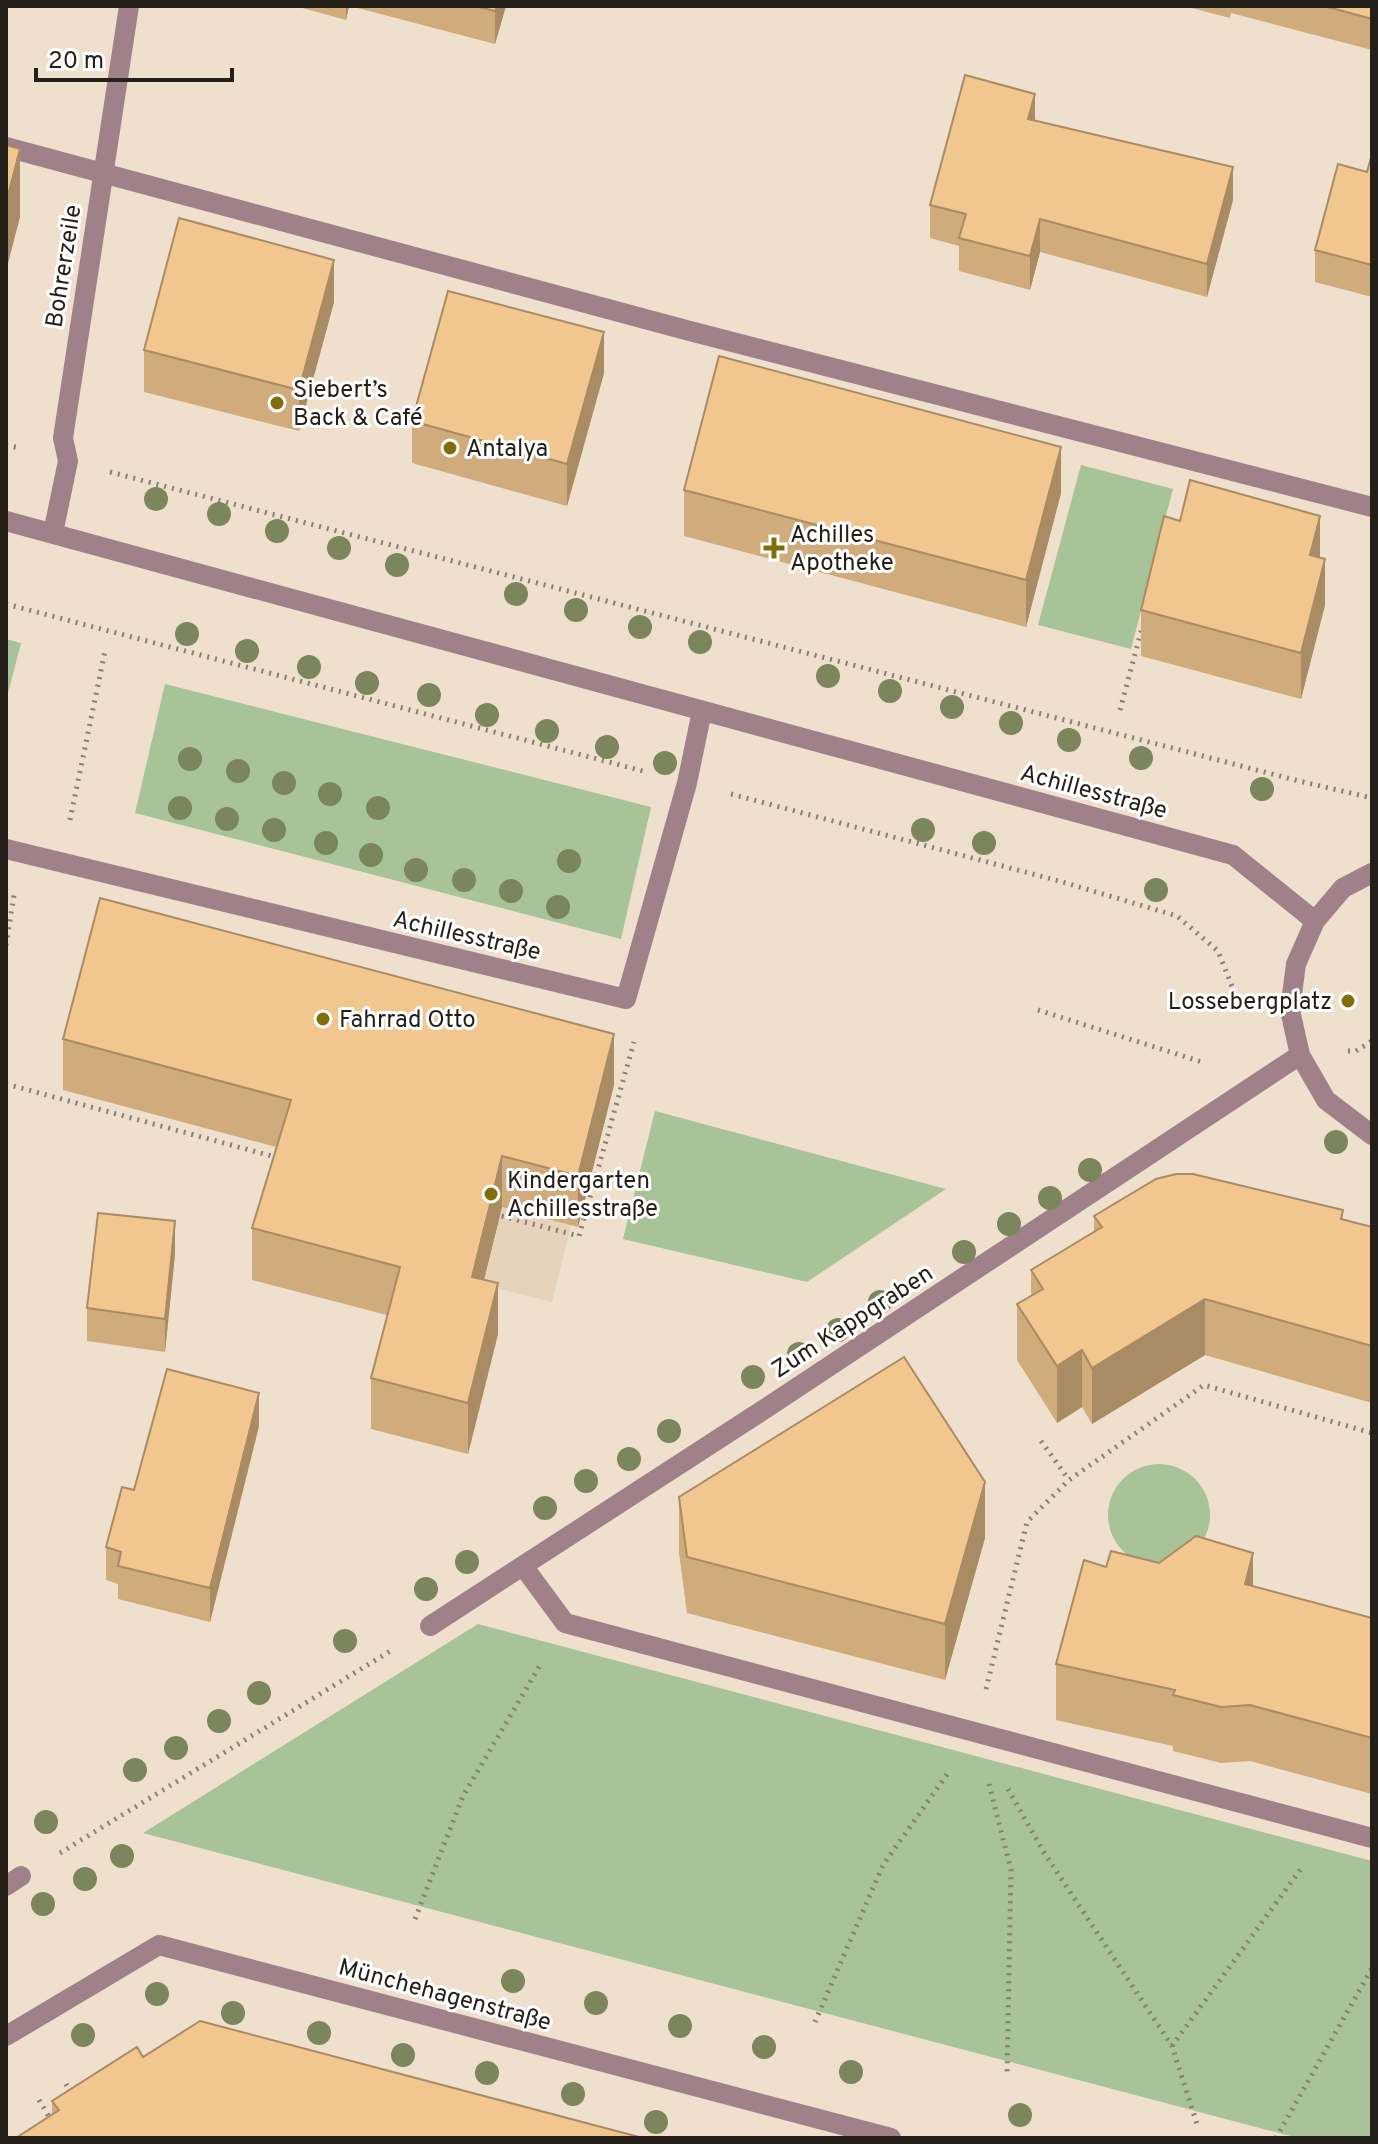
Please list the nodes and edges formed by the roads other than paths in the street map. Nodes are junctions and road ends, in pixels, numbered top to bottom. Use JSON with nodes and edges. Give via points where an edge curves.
{"nodes":[{"id":1,"x":129,"y":6,"type":"edge"},
{"id":2,"x":6,"y":147,"type":"edge"},
{"id":3,"x":104,"y":172,"type":"junction"},
{"id":4,"x":1372,"y":507,"type":"edge"},
{"id":5,"x":6,"y":521,"type":"edge"},
{"id":6,"x":53,"y":533,"type":"junction"},
{"id":7,"x":702,"y":711,"type":"junction"},
{"id":8,"x":6,"y":849,"type":"edge"},
{"id":9,"x":1372,"y":873,"type":"edge"},
{"id":10,"x":1315,"y":921,"type":"junction"},
{"id":11,"x":1300,"y":1055,"type":"junction"},
{"id":12,"x":1372,"y":1135,"type":"edge"},
{"id":13,"x":523,"y":1566,"type":"junction"},
{"id":14,"x":430,"y":1626,"type":"road end"},
{"id":15,"x":1372,"y":1838,"type":"edge"},
{"id":16,"x":6,"y":2036,"type":"edge"},
{"id":17,"x":891,"y":2138,"type":"edge"}],
"edges":[{"from":1,"to":3,"type":"street","name":"Bohrerzeile"},
{"from":2,"to":3,"type":"street"},
{"from":3,"to":4,"type":"street","via":[[686,330]]},
{"from":3,"to":6,"type":"street","name":"Bohrerzeile","via":[[63,438],[68,461]]},
{"from":5,"to":6,"type":"street","name":"Achillesstraße"},
{"from":6,"to":7,"type":"street","name":"Achillesstraße"},
{"from":7,"to":8,"type":"street","name":"Achillesstraße","via":[[626,999]]},
{"from":7,"to":10,"type":"street","name":"Achillesstraße","via":[[1233,855]]},
{"from":9,"to":10,"type":"street","via":[[1343,888]]},
{"from":10,"to":11,"type":"street","via":[[1296,964],[1290,1010]]},
{"from":11,"to":12,"type":"street","via":[[1326,1100]]},
{"from":11,"to":13,"type":"street","name":"Zum Kappgraben"},
{"from":13,"to":14,"type":"street","name":"Zum Kappgraben"},
{"from":13,"to":15,"type":"street","via":[[565,1623]]},
{"from":16,"to":17,"type":"street","name":"Münchehagenstraße","via":[[159,1945]]}]}
